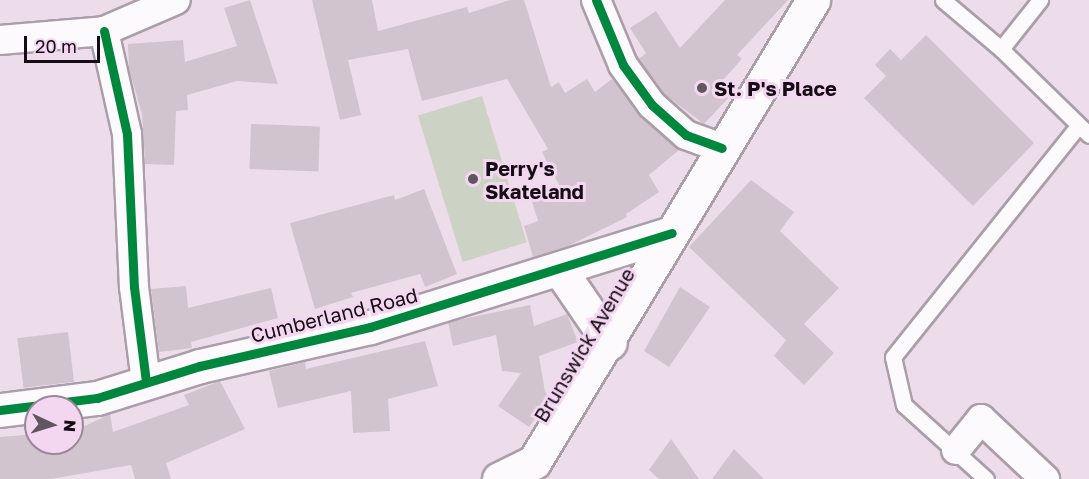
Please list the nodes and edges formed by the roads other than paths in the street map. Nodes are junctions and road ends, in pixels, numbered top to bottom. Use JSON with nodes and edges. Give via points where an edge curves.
{"nodes":[{"id":1,"x":176,"y":0,"type":"edge"},
{"id":2,"x":596,"y":0,"type":"edge"},
{"id":3,"x":813,"y":0,"type":"edge"},
{"id":4,"x":943,"y":0,"type":"edge"},
{"id":5,"x":1040,"y":0,"type":"edge"},
{"id":6,"x":104,"y":31,"type":"junction"},
{"id":7,"x":0,"y":40,"type":"edge"},
{"id":8,"x":1001,"y":49,"type":"junction"},
{"id":9,"x":1084,"y":131,"type":"edge"},
{"id":10,"x":722,"y":148,"type":"junction"},
{"id":11,"x":672,"y":233,"type":"junction"},
{"id":12,"x":560,"y":270,"type":"junction"},
{"id":13,"x":609,"y":343,"type":"junction"},
{"id":14,"x":146,"y":382,"type":"junction"},
{"id":15,"x":0,"y":410,"type":"edge"},
{"id":16,"x":956,"y":450,"type":"junction"},
{"id":17,"x":539,"y":471,"type":"edge"},
{"id":18,"x":499,"y":479,"type":"edge"},
{"id":19,"x":986,"y":479,"type":"edge"},
{"id":20,"x":1045,"y":479,"type":"edge"}],
"edges":[{"from":1,"to":6,"type":"street"},
{"from":2,"to":10,"type":"street","via":[[623,65],[652,105],[686,135]]},
{"from":3,"to":10,"type":"street","name":"Brunswick Avenue"},
{"from":4,"to":8,"type":"lane"},
{"from":5,"to":8,"type":"lane"},
{"from":6,"to":7,"type":"street"},
{"from":6,"to":14,"type":"street","via":[[127,134],[134,287]]},
{"from":8,"to":9,"type":"lane"},
{"from":9,"to":16,"type":"lane","via":[[893,357],[903,405]]},
{"from":10,"to":11,"type":"street","name":"Brunswick Avenue"},
{"from":11,"to":12,"type":"street","name":"Cumberland Road"},
{"from":11,"to":13,"type":"street","name":"Brunswick Avenue"},
{"from":12,"to":13,"type":"street"},
{"from":12,"to":14,"type":"street","name":"Cumberland Road","via":[[370,327]]},
{"from":13,"to":17,"type":"street","name":"Brunswick Avenue"},
{"from":14,"to":15,"type":"street","name":"Cumberland Road","via":[[97,398]]},
{"from":16,"to":19,"type":"lane"},
{"from":16,"to":20,"type":"street","via":[[981,419]]},
{"from":17,"to":18,"type":"street"}]}
